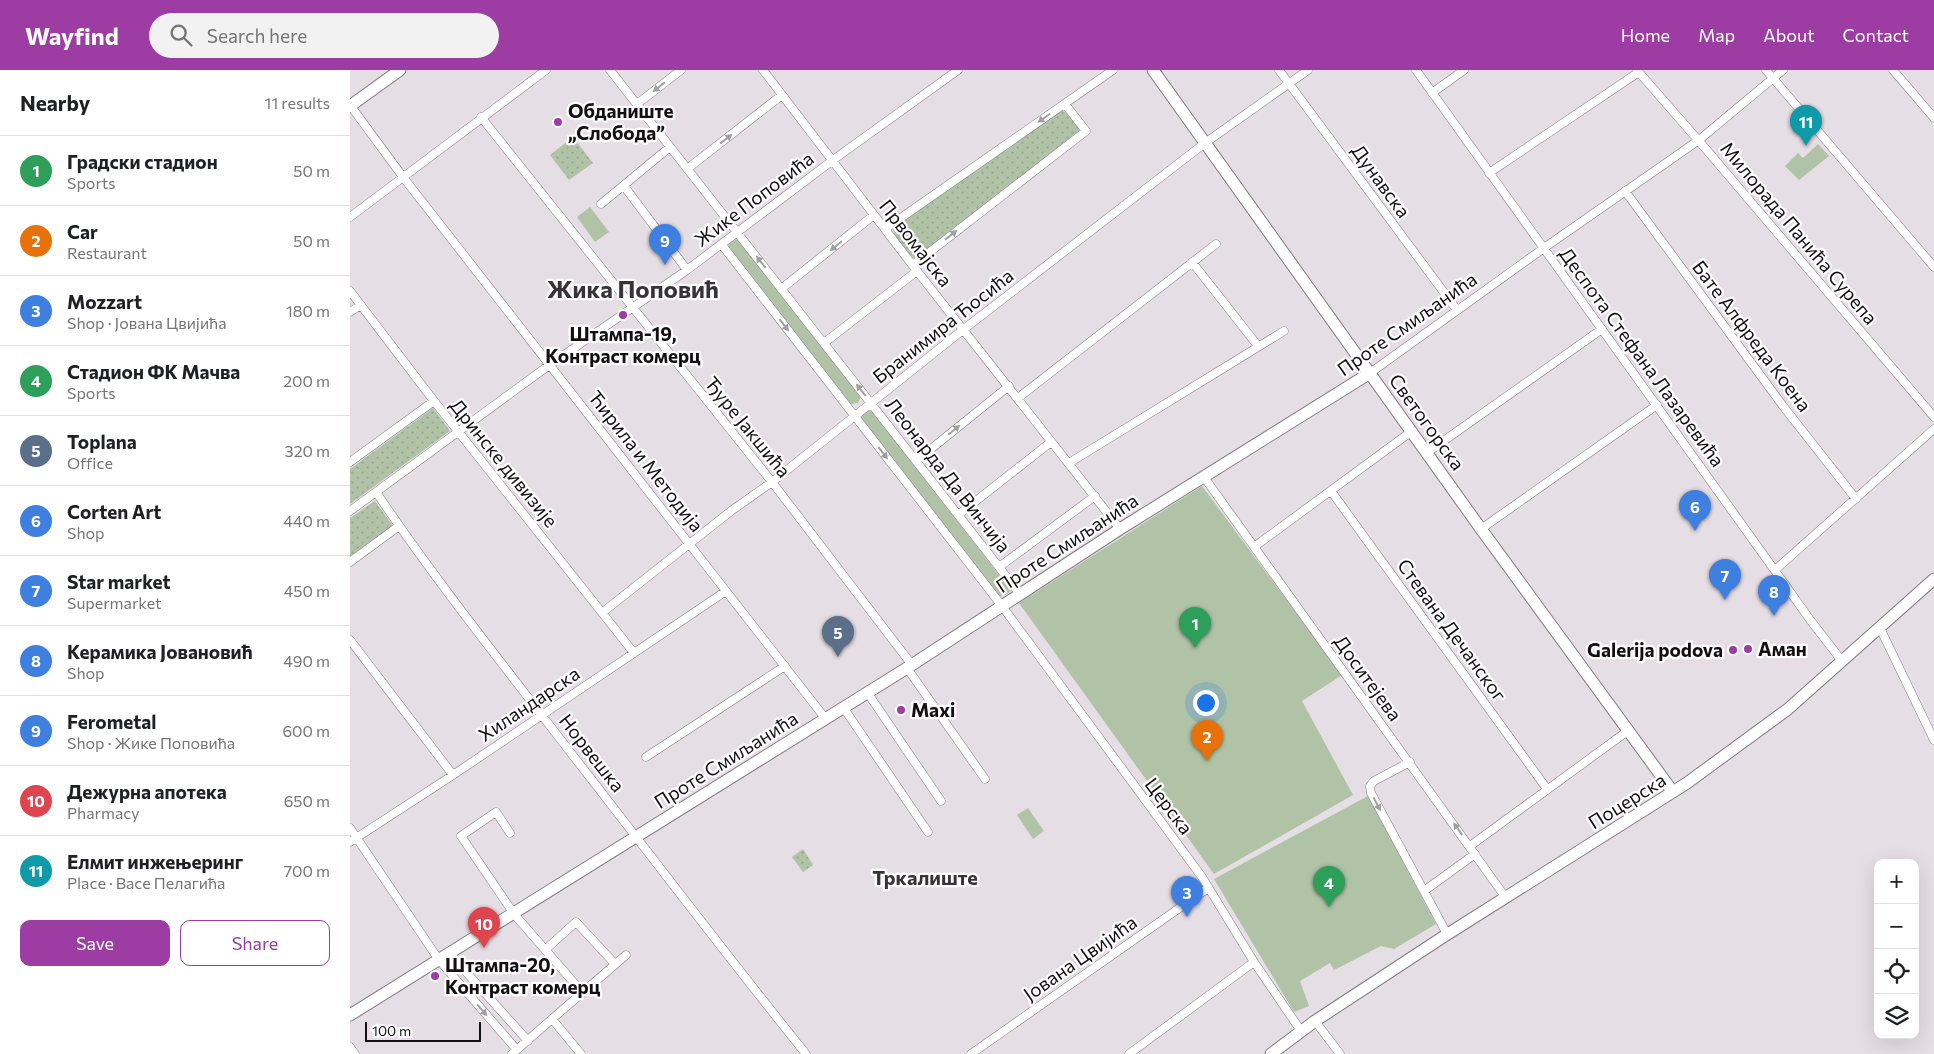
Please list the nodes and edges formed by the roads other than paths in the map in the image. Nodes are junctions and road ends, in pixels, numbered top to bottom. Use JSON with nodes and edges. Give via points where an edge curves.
{"nodes":[{"id":1,"x":400,"y":70,"type":"edge"},
{"id":2,"x":546,"y":70,"type":"edge"},
{"id":3,"x":610,"y":70,"type":"edge"},
{"id":4,"x":681,"y":70,"type":"edge"},
{"id":5,"x":958,"y":70,"type":"edge"},
{"id":6,"x":1113,"y":70,"type":"edge"},
{"id":7,"x":1153,"y":70,"type":"edge"},
{"id":8,"x":1279,"y":70,"type":"edge"},
{"id":9,"x":1308,"y":70,"type":"edge"},
{"id":10,"x":1416,"y":70,"type":"edge"},
{"id":11,"x":1464,"y":70,"type":"edge"},
{"id":12,"x":1766,"y":70,"type":"edge"},
{"id":13,"x":1783,"y":70,"type":"edge"},
{"id":14,"x":1893,"y":70,"type":"edge"},
{"id":15,"x":766,"y":71,"type":"edge"},
{"id":16,"x":1638,"y":71,"type":"edge"},
{"id":17,"x":1773,"y":78,"type":"junction"},
{"id":18,"x":1289,"y":84,"type":"junction"},
{"id":19,"x":1432,"y":93,"type":"junction"},
{"id":20,"x":782,"y":95,"type":"junction"},
{"id":21,"x":636,"y":104,"type":"junction"},
{"id":22,"x":1065,"y":104,"type":"junction"},
{"id":23,"x":350,"y":106,"type":"edge"},
{"id":24,"x":481,"y":117,"type":"junction"},
{"id":25,"x":1934,"y":118,"type":"edge"},
{"id":26,"x":1699,"y":140,"type":"junction"},
{"id":27,"x":1205,"y":143,"type":"junction"},
{"id":28,"x":670,"y":147,"type":"junction"},
{"id":29,"x":832,"y":160,"type":"junction"},
{"id":30,"x":687,"y":169,"type":"junction"},
{"id":31,"x":1489,"y":173,"type":"junction"},
{"id":32,"x":403,"y":177,"type":"junction"},
{"id":33,"x":624,"y":186,"type":"junction"},
{"id":34,"x":1625,"y":192,"type":"junction"},
{"id":35,"x":601,"y":204,"type":"dead end"},
{"id":36,"x":874,"y":215,"type":"junction"},
{"id":37,"x":350,"y":217,"type":"edge"},
{"id":38,"x":885,"y":229,"type":"junction"},
{"id":39,"x":738,"y":232,"type":"junction"},
{"id":40,"x":722,"y":244,"type":"junction"},
{"id":41,"x":1216,"y":244,"type":"dead end"},
{"id":42,"x":1544,"y":248,"type":"junction"},
{"id":43,"x":1192,"y":262,"type":"junction"},
{"id":44,"x":1934,"y":267,"type":"edge"},
{"id":45,"x":915,"y":268,"type":"junction"},
{"id":46,"x":687,"y":270,"type":"junction"},
{"id":47,"x":781,"y":289,"type":"junction"},
{"id":48,"x":350,"y":291,"type":"edge"},
{"id":49,"x":360,"y":305,"type":"junction"},
{"id":50,"x":633,"y":308,"type":"junction"},
{"id":51,"x":1456,"y":310,"type":"junction"},
{"id":52,"x":350,"y":312,"type":"edge"},
{"id":53,"x":964,"y":329,"type":"junction"},
{"id":54,"x":1602,"y":329,"type":"junction"},
{"id":55,"x":1284,"y":331,"type":"dead end"},
{"id":56,"x":824,"y":343,"type":"junction"},
{"id":57,"x":1258,"y":346,"type":"junction"},
{"id":58,"x":550,"y":365,"type":"junction"},
{"id":59,"x":1370,"y":373,"type":"junction"},
{"id":60,"x":1008,"y":386,"type":"junction"},
{"id":61,"x":1018,"y":398,"type":"junction"},
{"id":62,"x":434,"y":400,"type":"junction"},
{"id":63,"x":871,"y":403,"type":"junction"},
{"id":64,"x":1656,"y":405,"type":"junction"},
{"id":65,"x":854,"y":416,"type":"junction"},
{"id":66,"x":1934,"y":418,"type":"edge"},
{"id":67,"x":1934,"y":429,"type":"edge"},
{"id":68,"x":1412,"y":431,"type":"junction"},
{"id":69,"x":459,"y":432,"type":"junction"},
{"id":70,"x":1051,"y":442,"type":"junction"},
{"id":71,"x":1428,"y":452,"type":"junction"},
{"id":72,"x":916,"y":461,"type":"junction"},
{"id":73,"x":350,"y":462,"type":"edge"},
{"id":74,"x":1069,"y":463,"type":"junction"},
{"id":75,"x":1204,"y":477,"type":"junction"},
{"id":76,"x":772,"y":482,"type":"junction"},
{"id":77,"x":1331,"y":491,"type":"junction"},
{"id":78,"x":376,"y":492,"type":"junction"},
{"id":79,"x":1095,"y":496,"type":"junction"},
{"id":80,"x":1856,"y":499,"type":"junction"},
{"id":81,"x":350,"y":510,"type":"edge"},
{"id":82,"x":958,"y":515,"type":"junction"},
{"id":83,"x":399,"y":526,"type":"junction"},
{"id":84,"x":1120,"y":529,"type":"junction"},
{"id":85,"x":1481,"y":529,"type":"junction"},
{"id":86,"x":690,"y":545,"type":"junction"},
{"id":87,"x":1254,"y":547,"type":"junction"},
{"id":88,"x":350,"y":562,"type":"edge"},
{"id":89,"x":999,"y":567,"type":"junction"},
{"id":90,"x":1775,"y":570,"type":"junction"},
{"id":91,"x":1934,"y":580,"type":"edge"},
{"id":92,"x":726,"y":591,"type":"junction"},
{"id":93,"x":1020,"y":594,"type":"junction"},
{"id":94,"x":1002,"y":606,"type":"junction"},
{"id":95,"x":602,"y":612,"type":"junction"},
{"id":96,"x":1880,"y":628,"type":"junction"},
{"id":97,"x":350,"y":640,"type":"edge"},
{"id":98,"x":634,"y":653,"type":"junction"},
{"id":99,"x":1842,"y":662,"type":"junction"},
{"id":100,"x":785,"y":666,"type":"junction"},
{"id":101,"x":909,"y":667,"type":"junction"},
{"id":102,"x":867,"y":692,"type":"junction"},
{"id":103,"x":844,"y":706,"type":"junction"},
{"id":104,"x":542,"y":715,"type":"junction"},
{"id":105,"x":825,"y":718,"type":"junction"},
{"id":106,"x":1628,"y":730,"type":"junction"},
{"id":107,"x":1934,"y":740,"type":"edge"},
{"id":108,"x":646,"y":757,"type":"dead end"},
{"id":109,"x":1410,"y":762,"type":"junction"},
{"id":110,"x":453,"y":775,"type":"junction"},
{"id":111,"x":985,"y":779,"type":"dead end"},
{"id":112,"x":1547,"y":789,"type":"junction"},
{"id":113,"x":1673,"y":792,"type":"junction"},
{"id":114,"x":941,"y":801,"type":"dead end"},
{"id":115,"x":350,"y":828,"type":"edge"},
{"id":116,"x":928,"y":832,"type":"dead end"},
{"id":117,"x":510,"y":833,"type":"dead end"},
{"id":118,"x":357,"y":837,"type":"junction"},
{"id":119,"x":636,"y":837,"type":"junction"},
{"id":120,"x":350,"y":842,"type":"edge"},
{"id":121,"x":1470,"y":846,"type":"junction"},
{"id":122,"x":1476,"y":854,"type":"junction"},
{"id":123,"x":1208,"y":888,"type":"junction"},
{"id":124,"x":1424,"y":892,"type":"junction"},
{"id":125,"x":1506,"y":898,"type":"junction"},
{"id":126,"x":514,"y":914,"type":"junction"},
{"id":127,"x":1447,"y":934,"type":"junction"},
{"id":128,"x":545,"y":950,"type":"junction"},
{"id":129,"x":626,"y":955,"type":"dead end"},
{"id":130,"x":444,"y":956,"type":"junction"},
{"id":131,"x":1254,"y":962,"type":"junction"},
{"id":132,"x":615,"y":964,"type":"junction"},
{"id":133,"x":582,"y":992,"type":"junction"},
{"id":134,"x":350,"y":1015,"type":"edge"},
{"id":135,"x":552,"y":1019,"type":"junction"},
{"id":136,"x":1315,"y":1021,"type":"junction"},
{"id":137,"x":1301,"y":1031,"type":"junction"},
{"id":138,"x":528,"y":1041,"type":"junction"},
{"id":139,"x":350,"y":1047,"type":"edge"},
{"id":140,"x":515,"y":1052,"type":"edge"},
{"id":141,"x":355,"y":1054,"type":"edge"},
{"id":142,"x":581,"y":1054,"type":"edge"},
{"id":143,"x":806,"y":1054,"type":"edge"},
{"id":144,"x":971,"y":1054,"type":"edge"},
{"id":145,"x":1129,"y":1054,"type":"edge"},
{"id":146,"x":1272,"y":1054,"type":"edge"},
{"id":147,"x":1340,"y":1054,"type":"edge"}],
"edges":[{"from":1,"to":23,"type":"street"},
{"from":2,"to":24,"type":"street"},
{"from":3,"to":21,"type":"street","name":"Леонарда Да Винчија"},
{"from":4,"to":21,"type":"street","one_way":true},
{"from":5,"to":29,"type":"street","name":"Жике Поповића"},
{"from":6,"to":22,"type":"street"},
{"from":7,"to":27,"type":"street","name":"Светогорска"},
{"from":8,"to":18,"type":"street","name":"Дунавска"},
{"from":9,"to":18,"type":"street","name":"Бранимира Ћосића"},
{"from":10,"to":19,"type":"street","name":"Деспота Стефана Лазаревића"},
{"from":11,"to":19,"type":"street"},
{"from":12,"to":17,"type":"street"},
{"from":13,"to":17,"type":"street","name":"Проте Смиљанића"},
{"from":14,"to":25,"type":"street"},
{"from":15,"to":20,"type":"street","name":"Првомајска"},
{"from":16,"to":26,"type":"street","name":"Милорада Панића Сурепа"},
{"from":16,"to":31,"type":"street"},
{"from":17,"to":26,"type":"street","name":"Проте Смиљанића"},
{"from":17,"to":44,"type":"street"},
{"from":18,"to":27,"type":"street","name":"Бранимира Ћосића"},
{"from":18,"to":51,"type":"street","name":"Дунавска"},
{"from":19,"to":31,"type":"street","name":"Деспота Стефана Лазаревића"},
{"from":20,"to":29,"type":"street","name":"Првомајска"},
{"from":30,"to":20,"type":"street","one_way":true},
{"from":21,"to":28,"type":"street","name":"Леонарда Да Винчија"},
{"from":22,"to":38,"type":"street","one_way":true},
{"from":45,"to":22,"type":"street","one_way":true,"via":[[1086,131]]},
{"from":23,"to":32,"type":"street","name":"Ћирила и Методија"},
{"from":24,"to":32,"type":"street"},
{"from":24,"to":50,"type":"street","name":"Ђуре Јакшића"},
{"from":26,"to":34,"type":"street","name":"Проте Смиљанића"},
{"from":26,"to":66,"type":"street","name":"Милорада Панића Сурепа"},
{"from":27,"to":53,"type":"street","name":"Бранимира Ћосића"},
{"from":27,"to":59,"type":"street","name":"Светогорска"},
{"from":28,"to":30,"type":"street","name":"Леонарда Да Винчија"},
{"from":28,"to":33,"type":"street"},
{"from":29,"to":36,"type":"street","name":"Првомајска"},
{"from":29,"to":39,"type":"street","name":"Жике Поповића"},
{"from":30,"to":39,"type":"street","name":"Леонарда Да Винчија"},
{"from":31,"to":42,"type":"street","name":"Деспота Стефана Лазаревића"},
{"from":32,"to":37,"type":"street"},
{"from":32,"to":58,"type":"street","name":"Ћирила и Методија"},
{"from":33,"to":35,"type":"street"},
{"from":33,"to":46,"type":"street"},
{"from":34,"to":42,"type":"street","name":"Проте Смиљанића"},
{"from":34,"to":80,"type":"street","name":"Бате Алфреда Коена"},
{"from":36,"to":38,"type":"street","name":"Првомајска"},
{"from":36,"to":47,"type":"street","one_way":true},
{"from":38,"to":45,"type":"street","name":"Првомајска"},
{"from":39,"to":40,"type":"street","name":"Жике Поповића"},
{"from":47,"to":39,"type":"street","name":"Леонарда Да Винчија","one_way":true},
{"from":40,"to":46,"type":"street","name":"Жике Поповића"},
{"from":40,"to":65,"type":"street","name":"Леонарда Да Винчија","one_way":true},
{"from":41,"to":43,"type":"street"},
{"from":42,"to":51,"type":"street","name":"Проте Смиљанића"},
{"from":42,"to":54,"type":"street","name":"Деспота Стефана Лазаревића"},
{"from":43,"to":57,"type":"street"},
{"from":43,"to":61,"type":"street"},
{"from":45,"to":53,"type":"street","name":"Првомајска"},
{"from":45,"to":56,"type":"street"},
{"from":46,"to":50,"type":"street","name":"Жике Поповића"},
{"from":47,"to":56,"type":"street","name":"Леонарда Да Винчија"},
{"from":48,"to":49,"type":"street","name":"Дринске дивизије"},
{"from":49,"to":52,"type":"street"},
{"from":49,"to":62,"type":"street","name":"Дринске дивизије"},
{"from":50,"to":58,"type":"street","name":"Жике Поповића"},
{"from":50,"to":76,"type":"street","name":"Ђуре Јакшића"},
{"from":51,"to":59,"type":"street","name":"Проте Смиљанића"},
{"from":53,"to":60,"type":"street","name":"Првомајска"},
{"from":53,"to":63,"type":"street","name":"Бранимира Ћосића"},
{"from":54,"to":64,"type":"street","name":"Деспота Стефана Лазаревића"},
{"from":54,"to":71,"type":"street"},
{"from":55,"to":57,"type":"street"},
{"from":63,"to":56,"type":"street","name":"Леонарда Да Винчија","one_way":true},
{"from":57,"to":74,"type":"street"},
{"from":58,"to":69,"type":"street","name":"Жике Поповића"},
{"from":58,"to":86,"type":"street","name":"Ћирила и Методија"},
{"from":59,"to":68,"type":"street","name":"Светогорска"},
{"from":59,"to":75,"type":"street","name":"Проте Смиљанића"},
{"from":60,"to":61,"type":"street","name":"Првомајска"},
{"from":72,"to":60,"type":"street","one_way":true},
{"from":61,"to":70,"type":"street","name":"Првомајска"},
{"from":62,"to":69,"type":"street","name":"Дринске дивизије"},
{"from":62,"to":73,"type":"street"},
{"from":63,"to":65,"type":"street","name":"Бранимира Ћосића"},
{"from":63,"to":72,"type":"street","name":"Леонарда Да Винчија"},
{"from":64,"to":85,"type":"street"},
{"from":64,"to":90,"type":"street","name":"Деспота Стефана Лазаревића"},
{"from":65,"to":76,"type":"street","name":"Бранимира Ћосића"},
{"from":65,"to":94,"type":"street","name":"Леонарда Да Винчија","one_way":true},
{"from":67,"to":80,"type":"street"},
{"from":68,"to":71,"type":"street","name":"Светогорска"},
{"from":68,"to":77,"type":"street"},
{"from":69,"to":78,"type":"street","name":"Жике Поповића"},
{"from":69,"to":95,"type":"street","name":"Дринске дивизије"},
{"from":70,"to":74,"type":"street","name":"Првомајска"},
{"from":70,"to":82,"type":"street"},
{"from":71,"to":85,"type":"street","name":"Светогорска"},
{"from":72,"to":82,"type":"street","name":"Леонарда Да Винчија"},
{"from":74,"to":79,"type":"street","name":"Првомајска"},
{"from":75,"to":84,"type":"street","name":"Проте Смиљанића"},
{"from":75,"to":87,"type":"street","name":"Доситејева"},
{"from":76,"to":86,"type":"street","name":"Бранимира Ћосића","via":[[730,511]]},
{"from":76,"to":101,"type":"street","name":"Ђуре Јакшића"},
{"from":77,"to":87,"type":"street"},
{"from":77,"to":112,"type":"street","name":"Стевана Дечанског"},
{"from":78,"to":81,"type":"street","name":"Жике Поповића"},
{"from":78,"to":83,"type":"street","name":"Норвешка"},
{"from":79,"to":84,"type":"street","name":"Првомајска"},
{"from":79,"to":89,"type":"street"},
{"from":80,"to":90,"type":"street"},
{"from":82,"to":89,"type":"street","name":"Леонарда Да Винчија"},
{"from":83,"to":88,"type":"street"},
{"from":83,"to":104,"type":"street","name":"Норвешка"},
{"from":84,"to":93,"type":"street","name":"Проте Смиљанића"},
{"from":85,"to":106,"type":"street","name":"Светогорска"},
{"from":86,"to":92,"type":"street","name":"Ћирила и Методија"},
{"from":86,"to":95,"type":"street","name":"Бранимира Ћосића"},
{"from":87,"to":109,"type":"street","name":"Доситејева"},
{"from":89,"to":93,"type":"street","name":"Леонарда Да Винчија"},
{"from":90,"to":99,"type":"street","name":"Деспота Стефана Лазаревића"},
{"from":91,"to":96,"type":"street","name":"Поцерска"},
{"from":92,"to":98,"type":"street","name":"Хиландарска"},
{"from":92,"to":100,"type":"street","name":"Ћирила и Методија"},
{"from":93,"to":94,"type":"street","name":"Проте Смиљанића"},
{"from":94,"to":101,"type":"street","name":"Проте Смиљанића"},
{"from":94,"to":123,"type":"street","name":"Церска"},
{"from":95,"to":98,"type":"street","name":"Дринске дивизије"},
{"from":96,"to":99,"type":"street","name":"Поцерска"},
{"from":96,"to":107,"type":"street"},
{"from":97,"to":110,"type":"street"},
{"from":98,"to":104,"type":"street","name":"Хиландарска"},
{"from":99,"to":113,"type":"street","name":"Поцерска","via":[[1788,709]]},
{"from":100,"to":105,"type":"street","name":"Ћирила и Методија"},
{"from":100,"to":108,"type":"street"},
{"from":101,"to":102,"type":"street","name":"Проте Смиљанића"},
{"from":101,"to":111,"type":"street","name":"Ђуре Јакшића"},
{"from":102,"to":103,"type":"street","name":"Проте Смиљанића"},
{"from":102,"to":114,"type":"street"},
{"from":103,"to":105,"type":"street","name":"Проте Смиљанића"},
{"from":103,"to":116,"type":"street"},
{"from":104,"to":110,"type":"street","name":"Хиландарска"},
{"from":104,"to":119,"type":"street","name":"Норвешка"},
{"from":105,"to":119,"type":"street","name":"Проте Смиљанића"},
{"from":106,"to":112,"type":"street"},
{"from":106,"to":113,"type":"street","name":"Светогорска"},
{"from":121,"to":109,"type":"street","name":"Доситејева","one_way":true},
{"from":109,"to":124,"type":"street","one_way":true,"via":[[1374,781],[1370,790]]},
{"from":110,"to":118,"type":"street","name":"Хиландарска"},
{"from":112,"to":121,"type":"street"},
{"from":113,"to":125,"type":"street","name":"Поцерска"},
{"from":115,"to":118,"type":"street"},
{"from":117,"to":126,"type":"street","via":[[496,812],[461,836]]},
{"from":118,"to":120,"type":"street","name":"Хиландарска"},
{"from":118,"to":130,"type":"street"},
{"from":119,"to":126,"type":"street","name":"Проте Смиљанића"},
{"from":119,"to":143,"type":"street","name":"Норвешка"},
{"from":121,"to":122,"type":"street","name":"Доситејева"},
{"from":122,"to":124,"type":"street"},
{"from":122,"to":125,"type":"street","name":"Доситејева"},
{"from":123,"to":131,"type":"street","name":"Церска"},
{"from":123,"to":144,"type":"street","name":"Јована Цвијића"},
{"from":124,"to":127,"type":"street"},
{"from":125,"to":127,"type":"street","name":"Поцерска"},
{"from":126,"to":128,"type":"street"},
{"from":126,"to":130,"type":"street","name":"Проте Смиљанића"},
{"from":127,"to":136,"type":"street","name":"Поцерска"},
{"from":128,"to":132,"type":"street","via":[[576,922]]},
{"from":128,"to":133,"type":"street"},
{"from":129,"to":132,"type":"street"},
{"from":130,"to":134,"type":"street","name":"Проте Смиљанића"},
{"from":130,"to":138,"type":"street"},
{"from":130,"to":140,"type":"street","one_way":true},
{"from":131,"to":137,"type":"street","name":"Церска"},
{"from":131,"to":145,"type":"street"},
{"from":132,"to":133,"type":"street"},
{"from":133,"to":135,"type":"street"},
{"from":135,"to":138,"type":"street"},
{"from":135,"to":142,"type":"street"},
{"from":136,"to":137,"type":"street","name":"Поцерска"},
{"from":136,"to":147,"type":"street"},
{"from":137,"to":146,"type":"street","name":"Поцерска"},
{"from":138,"to":140,"type":"street"},
{"from":139,"to":141,"type":"street"}]}
